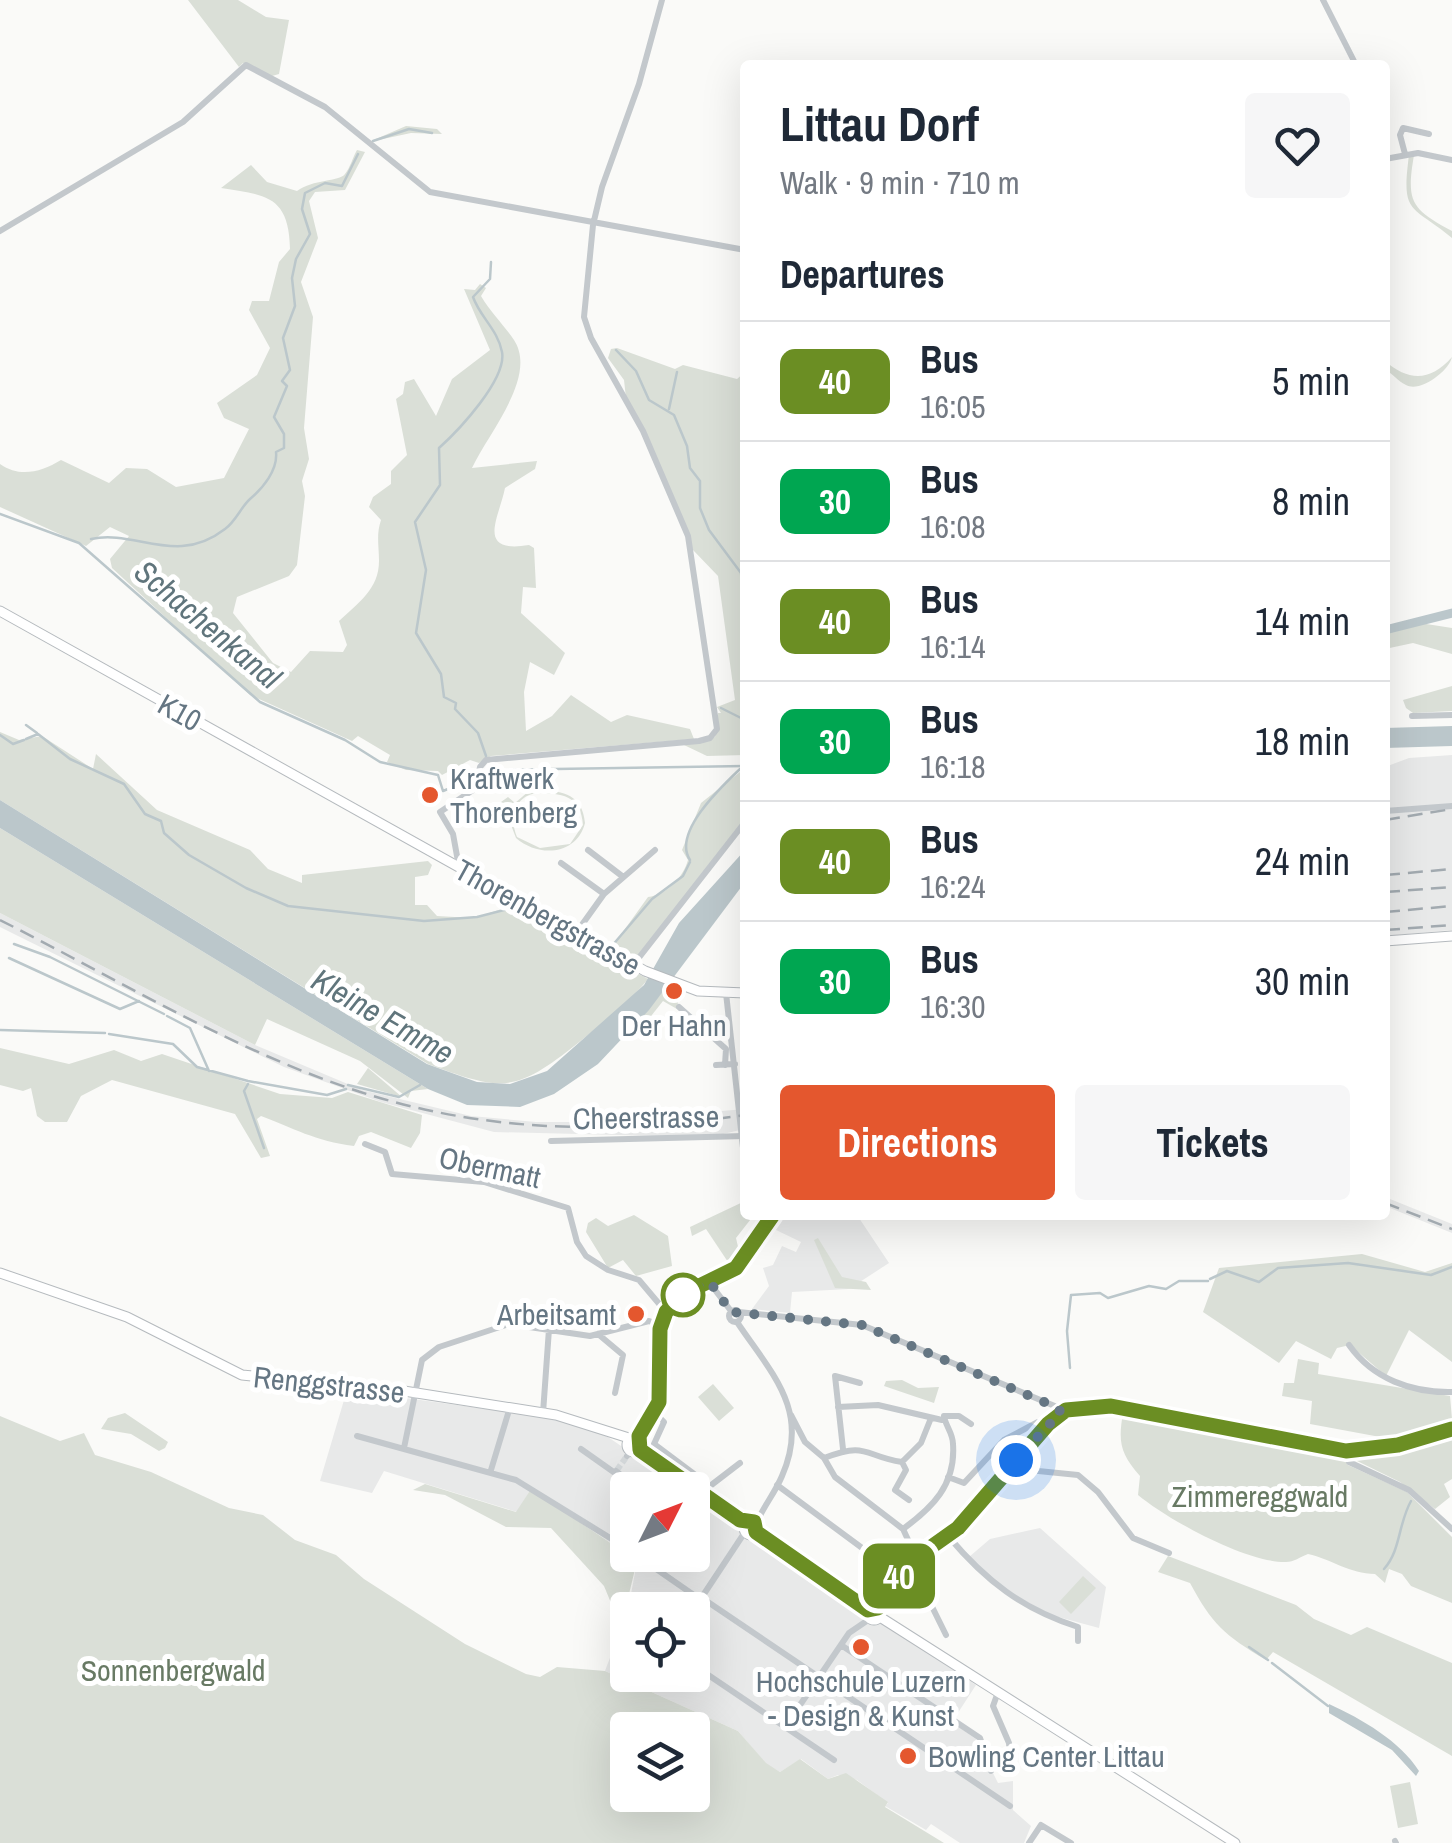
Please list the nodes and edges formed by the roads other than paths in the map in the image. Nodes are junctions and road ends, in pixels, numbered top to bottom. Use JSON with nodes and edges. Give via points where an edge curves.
{"nodes":[{"id":1,"x":662,"y":0,"type":"edge"},
{"id":2,"x":1323,"y":0,"type":"edge"},
{"id":3,"x":1353,"y":60,"type":"edge"},
{"id":4,"x":1429,"y":134,"type":"dead end"},
{"id":5,"x":1405,"y":154,"type":"junction"},
{"id":6,"x":1390,"y":157,"type":"edge"},
{"id":7,"x":1452,"y":160,"type":"edge"},
{"id":8,"x":593,"y":224,"type":"junction"},
{"id":9,"x":0,"y":230,"type":"edge"},
{"id":10,"x":740,"y":249,"type":"edge"},
{"id":11,"x":0,"y":611,"type":"edge"},
{"id":12,"x":1452,"y":715,"type":"edge"},
{"id":13,"x":1412,"y":716,"type":"dead end"},
{"id":14,"x":1452,"y":806,"type":"edge"},
{"id":15,"x":1390,"y":812,"type":"edge"},
{"id":16,"x":360,"y":814,"type":"joint"},
{"id":17,"x":740,"y":828,"type":"edge"},
{"id":18,"x":588,"y":850,"type":"dead end"},
{"id":19,"x":655,"y":850,"type":"dead end"},
{"id":20,"x":561,"y":864,"type":"dead end"},
{"id":21,"x":459,"y":868,"type":"junction"},
{"id":22,"x":622,"y":876,"type":"junction"},
{"id":23,"x":604,"y":894,"type":"junction"},
{"id":24,"x":576,"y":933,"type":"junction"},
{"id":25,"x":1452,"y":936,"type":"edge"},
{"id":26,"x":1390,"y":941,"type":"edge"},
{"id":27,"x":634,"y":964,"type":"junction"},
{"id":28,"x":726,"y":993,"type":"junction"},
{"id":29,"x":740,"y":993,"type":"edge"},
{"id":30,"x":679,"y":1008,"type":"dead end"},
{"id":31,"x":740,"y":1043,"type":"edge"},
{"id":32,"x":732,"y":1045,"type":"junction"},
{"id":33,"x":735,"y":1064,"type":"junction"},
{"id":34,"x":716,"y":1065,"type":"dead end"},
{"id":35,"x":725,"y":1065,"type":"junction"},
{"id":36,"x":740,"y":1086,"type":"edge"},
{"id":37,"x":740,"y":1137,"type":"edge"},
{"id":38,"x":551,"y":1142,"type":"dead end"},
{"id":39,"x":365,"y":1144,"type":"dead end"},
{"id":40,"x":770,"y":1220,"type":"edge"},
{"id":41,"x":0,"y":1273,"type":"edge"},
{"id":42,"x":710,"y":1282,"type":"junction"},
{"id":43,"x":666,"y":1312,"type":"junction"},
{"id":44,"x":739,"y":1315,"type":"junction"},
{"id":45,"x":660,"y":1326,"type":"junction"},
{"id":46,"x":549,"y":1329,"type":"junction"},
{"id":47,"x":598,"y":1334,"type":"junction"},
{"id":48,"x":1350,"y":1345,"type":"dead end"},
{"id":49,"x":860,"y":1384,"type":"dead end"},
{"id":50,"x":1452,"y":1392,"type":"edge"},
{"id":51,"x":418,"y":1393,"type":"junction"},
{"id":52,"x":614,"y":1393,"type":"dead end"},
{"id":53,"x":838,"y":1407,"type":"junction"},
{"id":54,"x":510,"y":1408,"type":"junction"},
{"id":55,"x":655,"y":1412,"type":"junction"},
{"id":56,"x":1061,"y":1412,"type":"junction"},
{"id":57,"x":543,"y":1413,"type":"junction"},
{"id":58,"x":790,"y":1415,"type":"junction"},
{"id":59,"x":931,"y":1418,"type":"junction"},
{"id":60,"x":942,"y":1420,"type":"junction"},
{"id":61,"x":972,"y":1424,"type":"dead end"},
{"id":62,"x":1048,"y":1424,"type":"junction"},
{"id":63,"x":1452,"y":1429,"type":"edge"},
{"id":64,"x":356,"y":1436,"type":"dead end"},
{"id":65,"x":633,"y":1447,"type":"junction"},
{"id":66,"x":404,"y":1448,"type":"junction"},
{"id":67,"x":581,"y":1450,"type":"dead end"},
{"id":68,"x":843,"y":1450,"type":"junction"},
{"id":69,"x":1346,"y":1451,"type":"junction"},
{"id":70,"x":824,"y":1458,"type":"junction"},
{"id":71,"x":902,"y":1462,"type":"junction"},
{"id":72,"x":740,"y":1463,"type":"dead end"},
{"id":73,"x":1009,"y":1468,"type":"junction"},
{"id":74,"x":491,"y":1470,"type":"junction"},
{"id":75,"x":616,"y":1472,"type":"edge"},
{"id":76,"x":670,"y":1472,"type":"edge"},
{"id":77,"x":691,"y":1472,"type":"edge"},
{"id":78,"x":948,"y":1477,"type":"junction"},
{"id":79,"x":777,"y":1485,"type":"junction"},
{"id":80,"x":710,"y":1486,"type":"edge"},
{"id":81,"x":710,"y":1499,"type":"edge"},
{"id":82,"x":908,"y":1500,"type":"dead end"},
{"id":83,"x":751,"y":1528,"type":"junction"},
{"id":84,"x":903,"y":1529,"type":"junction"},
{"id":85,"x":1452,"y":1529,"type":"edge"},
{"id":86,"x":948,"y":1536,"type":"junction"},
{"id":87,"x":610,"y":1537,"type":"edge"},
{"id":88,"x":1169,"y":1553,"type":"dead end"},
{"id":89,"x":913,"y":1560,"type":"junction"},
{"id":90,"x":661,"y":1572,"type":"edge"},
{"id":91,"x":900,"y":1576,"type":"junction"},
{"id":92,"x":691,"y":1592,"type":"edge"},
{"id":93,"x":706,"y":1592,"type":"edge"},
{"id":94,"x":710,"y":1605,"type":"edge"},
{"id":95,"x":874,"y":1613,"type":"junction"},
{"id":96,"x":946,"y":1635,"type":"dead end"},
{"id":97,"x":1078,"y":1641,"type":"dead end"},
{"id":98,"x":841,"y":1644,"type":"junction"},
{"id":99,"x":710,"y":1676,"type":"edge"},
{"id":100,"x":818,"y":1678,"type":"junction"},
{"id":101,"x":997,"y":1695,"type":"junction"},
{"id":102,"x":785,"y":1726,"type":"junction"},
{"id":103,"x":1010,"y":1756,"type":"dead end"},
{"id":104,"x":834,"y":1760,"type":"dead end"},
{"id":105,"x":991,"y":1771,"type":"dead end"},
{"id":106,"x":1010,"y":1806,"type":"dead end"},
{"id":107,"x":1029,"y":1843,"type":"edge"},
{"id":108,"x":1071,"y":1843,"type":"edge"},
{"id":109,"x":1235,"y":1843,"type":"edge"}],
"edges":[{"from":1,"to":8,"type":"street"},
{"from":2,"to":3,"type":"street"},
{"from":4,"to":5,"type":"street","via":[[1402,129]]},
{"from":5,"to":6,"type":"street"},
{"from":5,"to":7,"type":"street"},
{"from":8,"to":9,"type":"street","via":[[424,189],[325,107],[246,66],[191,116]]},
{"from":8,"to":10,"type":"street"},
{"from":8,"to":21,"type":"street","via":[[586,326],[643,431],[688,536],[717,730],[698,741],[482,763],[473,792],[440,812],[453,834]]},
{"from":11,"to":16,"type":"main road","name":"K10"},
{"from":12,"to":13,"type":"street"},
{"from":14,"to":15,"type":"street"},
{"from":16,"to":21,"type":"main road","name":"Thorenbergstrasse"},
{"from":17,"to":27,"type":"street"},
{"from":18,"to":22,"type":"street"},
{"from":19,"to":22,"type":"street"},
{"from":20,"to":23,"type":"street"},
{"from":21,"to":24,"type":"main road","name":"Thorenbergstrasse"},
{"from":22,"to":23,"type":"street"},
{"from":23,"to":24,"type":"street"},
{"from":24,"to":27,"type":"main road","name":"Thorenbergstrasse"},
{"from":25,"to":26,"type":"main road"},
{"from":27,"to":28,"type":"main road","name":"Thorenbergstrasse","via":[[676,985]]},
{"from":28,"to":29,"type":"main road","name":"Thorenbergstrasse"},
{"from":28,"to":32,"type":"street","name":"Cheerstrasse"},
{"from":30,"to":35,"type":"street","via":[[726,1049]]},
{"from":31,"to":32,"type":"street"},
{"from":32,"to":33,"type":"street","name":"Cheerstrasse"},
{"from":33,"to":35,"type":"street"},
{"from":33,"to":36,"type":"street","name":"Cheerstrasse"},
{"from":34,"to":35,"type":"street"},
{"from":37,"to":38,"type":"street","name":"Cheerstrasse"},
{"from":39,"to":43,"type":"street","name":"Obermatt","via":[[385,1152],[392,1174],[484,1182],[564,1206],[588,1258],[639,1280]]},
{"from":40,"to":42,"type":"street","via":[[736,1268]]},
{"from":41,"to":51,"type":"main road","name":"Renggstrasse","via":[[127,1317],[242,1375]]},
{"from":42,"to":43,"type":"street","via":[[683,1294]]},
{"from":42,"to":44,"type":"street"},
{"from":43,"to":45,"type":"street"},
{"from":44,"to":56,"type":"street","via":[[862,1325]]},
{"from":44,"to":58,"type":"street","via":[[783,1387]]},
{"from":45,"to":47,"type":"street","via":[[650,1320]]},
{"from":45,"to":55,"type":"street","via":[[662,1386]]},
{"from":46,"to":47,"type":"street"},
{"from":46,"to":51,"type":"street","via":[[509,1324],[431,1350],[422,1360]]},
{"from":46,"to":57,"type":"street"},
{"from":47,"to":52,"type":"street","via":[[623,1355]]},
{"from":48,"to":50,"type":"street","via":[[1382,1376]]},
{"from":49,"to":53,"type":"street","via":[[836,1376]]},
{"from":51,"to":54,"type":"main road","name":"Renggstrasse"},
{"from":51,"to":66,"type":"street"},
{"from":53,"to":59,"type":"street","via":[[878,1405]]},
{"from":53,"to":68,"type":"street"},
{"from":54,"to":57,"type":"main road","name":"Renggstrasse"},
{"from":54,"to":74,"type":"street"},
{"from":55,"to":65,"type":"street"},
{"from":55,"to":77,"type":"street","via":[[664,1422],[654,1444]]},
{"from":56,"to":62,"type":"street"},
{"from":56,"to":69,"type":"street","via":[[1111,1406]]},
{"from":57,"to":65,"type":"main road","name":"Renggstrasse","via":[[584,1421]]},
{"from":58,"to":70,"type":"street"},
{"from":58,"to":79,"type":"street","via":[[787,1462]]},
{"from":59,"to":60,"type":"street"},
{"from":59,"to":71,"type":"street","via":[[921,1443]]},
{"from":60,"to":61,"type":"street","via":[[949,1414]]},
{"from":60,"to":78,"type":"street","via":[[953,1441]]},
{"from":62,"to":73,"type":"street"},
{"from":62,"to":78,"type":"street","via":[[1038,1422],[1004,1440],[964,1482]]},
{"from":63,"to":69,"type":"street"},
{"from":64,"to":66,"type":"street"},
{"from":65,"to":76,"type":"main road","name":"Renggstrasse"},
{"from":66,"to":74,"type":"street"},
{"from":67,"to":75,"type":"street"},
{"from":68,"to":70,"type":"street"},
{"from":68,"to":71,"type":"street","via":[[866,1449]]},
{"from":69,"to":85,"type":"street","via":[[1349,1462],[1409,1490]]},
{"from":70,"to":84,"type":"street","via":[[835,1477]]},
{"from":71,"to":82,"type":"street","via":[[906,1470],[895,1490]]},
{"from":72,"to":80,"type":"street"},
{"from":73,"to":86,"type":"street"},
{"from":73,"to":88,"type":"street","via":[[1078,1476],[1133,1538]]},
{"from":74,"to":87,"type":"street"},
{"from":78,"to":84,"type":"street","via":[[936,1504]]},
{"from":79,"to":83,"type":"street"},
{"from":79,"to":91,"type":"street"},
{"from":81,"to":83,"type":"main road","name":"Renggstrasse"},
{"from":83,"to":93,"type":"street"},
{"from":83,"to":95,"type":"main road","name":"Renggstrasse"},
{"from":84,"to":89,"type":"street"},
{"from":86,"to":89,"type":"street"},
{"from":86,"to":97,"type":"street","via":[[1000,1590],[1078,1627]]},
{"from":89,"to":91,"type":"street"},
{"from":89,"to":96,"type":"street"},
{"from":90,"to":92,"type":"street"},
{"from":91,"to":95,"type":"street"},
{"from":94,"to":100,"type":"street"},
{"from":95,"to":98,"type":"street"},
{"from":95,"to":101,"type":"main road","name":"Renggstrasse"},
{"from":98,"to":100,"type":"street"},
{"from":98,"to":105,"type":"street","via":[[980,1738]]},
{"from":99,"to":102,"type":"street"},
{"from":100,"to":102,"type":"street"},
{"from":100,"to":106,"type":"street"},
{"from":101,"to":103,"type":"street","via":[[993,1706]]},
{"from":101,"to":109,"type":"main road","name":"Renggstrasse"},
{"from":102,"to":104,"type":"street"},
{"from":107,"to":108,"type":"street","via":[[1038,1826]]}]}
